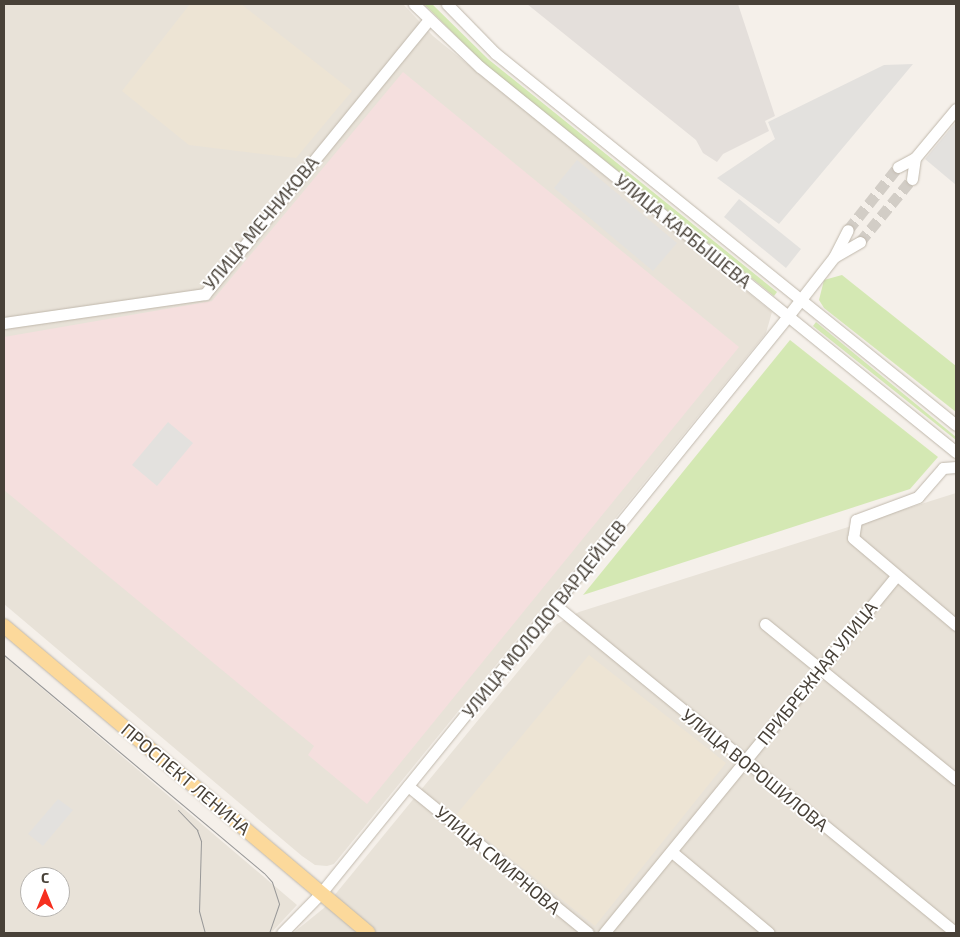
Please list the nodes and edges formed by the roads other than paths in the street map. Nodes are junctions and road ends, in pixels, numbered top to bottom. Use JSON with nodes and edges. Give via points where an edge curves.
{"nodes":[{"id":1,"x":414,"y":4,"type":"edge"},
{"id":2,"x":447,"y":4,"type":"edge"},
{"id":3,"x":428,"y":21,"type":"junction"},
{"id":4,"x":956,"y":109,"type":"edge"},
{"id":5,"x":915,"y":158,"type":"junction"},
{"id":6,"x":898,"y":168,"type":"tunnel mouth"},
{"id":7,"x":912,"y":179,"type":"tunnel mouth"},
{"id":8,"x":848,"y":230,"type":"tunnel mouth"},
{"id":9,"x":860,"y":242,"type":"tunnel mouth"},
{"id":10,"x":834,"y":257,"type":"junction"},
{"id":11,"x":800,"y":300,"type":"junction"},
{"id":12,"x":788,"y":316,"type":"junction"},
{"id":13,"x":4,"y":323,"type":"edge"},
{"id":14,"x":956,"y":425,"type":"edge"},
{"id":15,"x":956,"y":452,"type":"edge"},
{"id":16,"x":956,"y":467,"type":"edge"},
{"id":17,"x":944,"y":468,"type":"junction"},
{"id":18,"x":956,"y":478,"type":"edge"},
{"id":19,"x":896,"y":576,"type":"junction"},
{"id":20,"x":555,"y":605,"type":"junction"},
{"id":21,"x":765,"y":624,"type":"dead end"},
{"id":22,"x":956,"y":625,"type":"edge"},
{"id":23,"x":4,"y":626,"type":"edge"},
{"id":24,"x":821,"y":668,"type":"junction"},
{"id":25,"x":745,"y":762,"type":"junction"},
{"id":26,"x":956,"y":779,"type":"edge"},
{"id":27,"x":408,"y":786,"type":"junction"},
{"id":28,"x":672,"y":852,"type":"junction"},
{"id":29,"x":320,"y":893,"type":"junction"},
{"id":30,"x":282,"y":933,"type":"edge"},
{"id":31,"x":368,"y":933,"type":"edge"},
{"id":32,"x":588,"y":933,"type":"edge"},
{"id":33,"x":604,"y":933,"type":"edge"},
{"id":34,"x":769,"y":933,"type":"edge"},
{"id":35,"x":956,"y":933,"type":"edge"}],
"edges":[{"from":1,"to":3,"type":"street","name":"УЛИЦА КАРБЫШЕВА"},
{"from":2,"to":11,"type":"street","name":"УЛИЦА КАРБЫШЕВА","via":[[495,53]]},
{"from":3,"to":12,"type":"street","name":"УЛИЦА КАРБЫШЕВА","via":[[480,67]]},
{"from":3,"to":13,"type":"street","name":"УЛИЦА МЕЧНИКОВА","via":[[205,294]]},
{"from":4,"to":5,"type":"street"},
{"from":5,"to":6,"type":"street"},
{"from":5,"to":7,"type":"street"},
{"from":8,"to":10,"type":"street"},
{"from":9,"to":10,"type":"street"},
{"from":10,"to":11,"type":"street","name":"УЛИЦА МОЛОДОГВАРДЕЙЦЕВ"},
{"from":11,"to":12,"type":"street","name":"УЛИЦА МОЛОДОГВАРДЕЙЦЕВ"},
{"from":11,"to":14,"type":"street","name":"УЛИЦА КАРБЫШЕВА"},
{"from":12,"to":15,"type":"street","name":"УЛИЦА КАРБЫШЕВА"},
{"from":12,"to":20,"type":"street","name":"УЛИЦА МОЛОДОГВАРДЕЙЦЕВ"},
{"from":16,"to":17,"type":"street"},
{"from":17,"to":18,"type":"street"},
{"from":17,"to":19,"type":"street","via":[[918,497],[856,520],[853,538]]},
{"from":19,"to":22,"type":"street"},
{"from":19,"to":24,"type":"street","name":"ПРИБРЕЖНАЯ УЛИЦА"},
{"from":20,"to":25,"type":"street","name":"УЛИЦА ВОРОШИЛОВА"},
{"from":20,"to":27,"type":"street","name":"УЛИЦА МОЛОДОГВАРДЕЙЦЕВ"},
{"from":21,"to":24,"type":"street"},
{"from":23,"to":29,"type":"main road","name":"ПРОСПЕКТ ЛЕНИНА"},
{"from":24,"to":25,"type":"street","name":"ПРИБРЕЖНАЯ УЛИЦА"},
{"from":24,"to":26,"type":"street"},
{"from":25,"to":28,"type":"street","name":"ПРИБРЕЖНАЯ УЛИЦА"},
{"from":25,"to":35,"type":"street","name":"УЛИЦА ВОРОШИЛОВА"},
{"from":27,"to":29,"type":"street","name":"УЛИЦА МОЛОДОГВАРДЕЙЦЕВ"},
{"from":27,"to":32,"type":"street","name":"УЛИЦА СМИРНОВА"},
{"from":28,"to":33,"type":"street","name":"ПРИБРЕЖНАЯ УЛИЦА"},
{"from":28,"to":34,"type":"street"},
{"from":29,"to":30,"type":"street","name":"УЛИЦА МОЛОДОГВАРДЕЙЦЕВ"},
{"from":29,"to":31,"type":"main road","name":"ПРОСПЕКТ ЛЕНИНА"}]}
